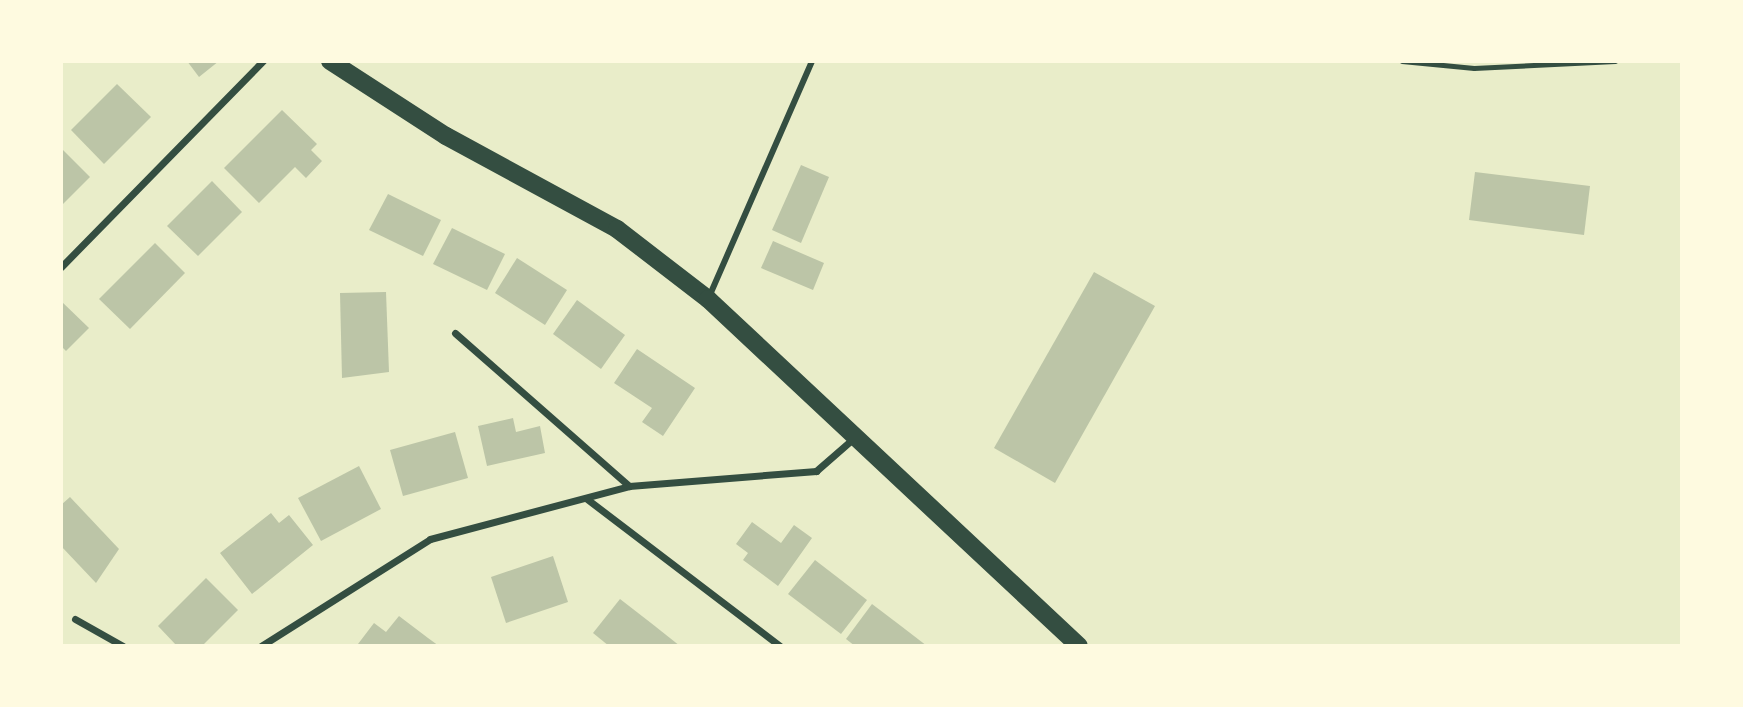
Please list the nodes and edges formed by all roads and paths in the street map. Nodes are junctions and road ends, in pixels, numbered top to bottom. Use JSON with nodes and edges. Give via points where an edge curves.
{"nodes":[{"id":1,"x":263,"y":61,"type":"edge"},
{"id":2,"x":330,"y":61,"type":"edge"},
{"id":3,"x":812,"y":61,"type":"edge"},
{"id":4,"x":1402,"y":61,"type":"edge"},
{"id":5,"x":1615,"y":61,"type":"edge"},
{"id":6,"x":61,"y":267,"type":"edge"},
{"id":7,"x":708,"y":299,"type":"junction"},
{"id":8,"x":455,"y":333,"type":"dead end"},
{"id":9,"x":855,"y":438,"type":"junction"},
{"id":10,"x":629,"y":486,"type":"junction"},
{"id":11,"x":587,"y":499,"type":"junction"},
{"id":12,"x":75,"y":619,"type":"dead end"},
{"id":13,"x":264,"y":645,"type":"edge"},
{"id":14,"x":123,"y":646,"type":"edge"},
{"id":15,"x":780,"y":646,"type":"edge"},
{"id":16,"x":1079,"y":646,"type":"edge"}],
"edges":[{"from":1,"to":6,"type":"street"},
{"from":2,"to":7,"type":"main road","via":[[446,136],[617,229]]},
{"from":3,"to":7,"type":"street"},
{"from":4,"to":5,"type":"path","via":[[1474,68]]},
{"from":7,"to":9,"type":"main road"},
{"from":8,"to":10,"type":"street"},
{"from":9,"to":10,"type":"street","via":[[816,471]]},
{"from":9,"to":16,"type":"main road"},
{"from":10,"to":11,"type":"street"},
{"from":11,"to":13,"type":"street","via":[[430,539]]},
{"from":11,"to":15,"type":"street"},
{"from":12,"to":14,"type":"street"}]}
